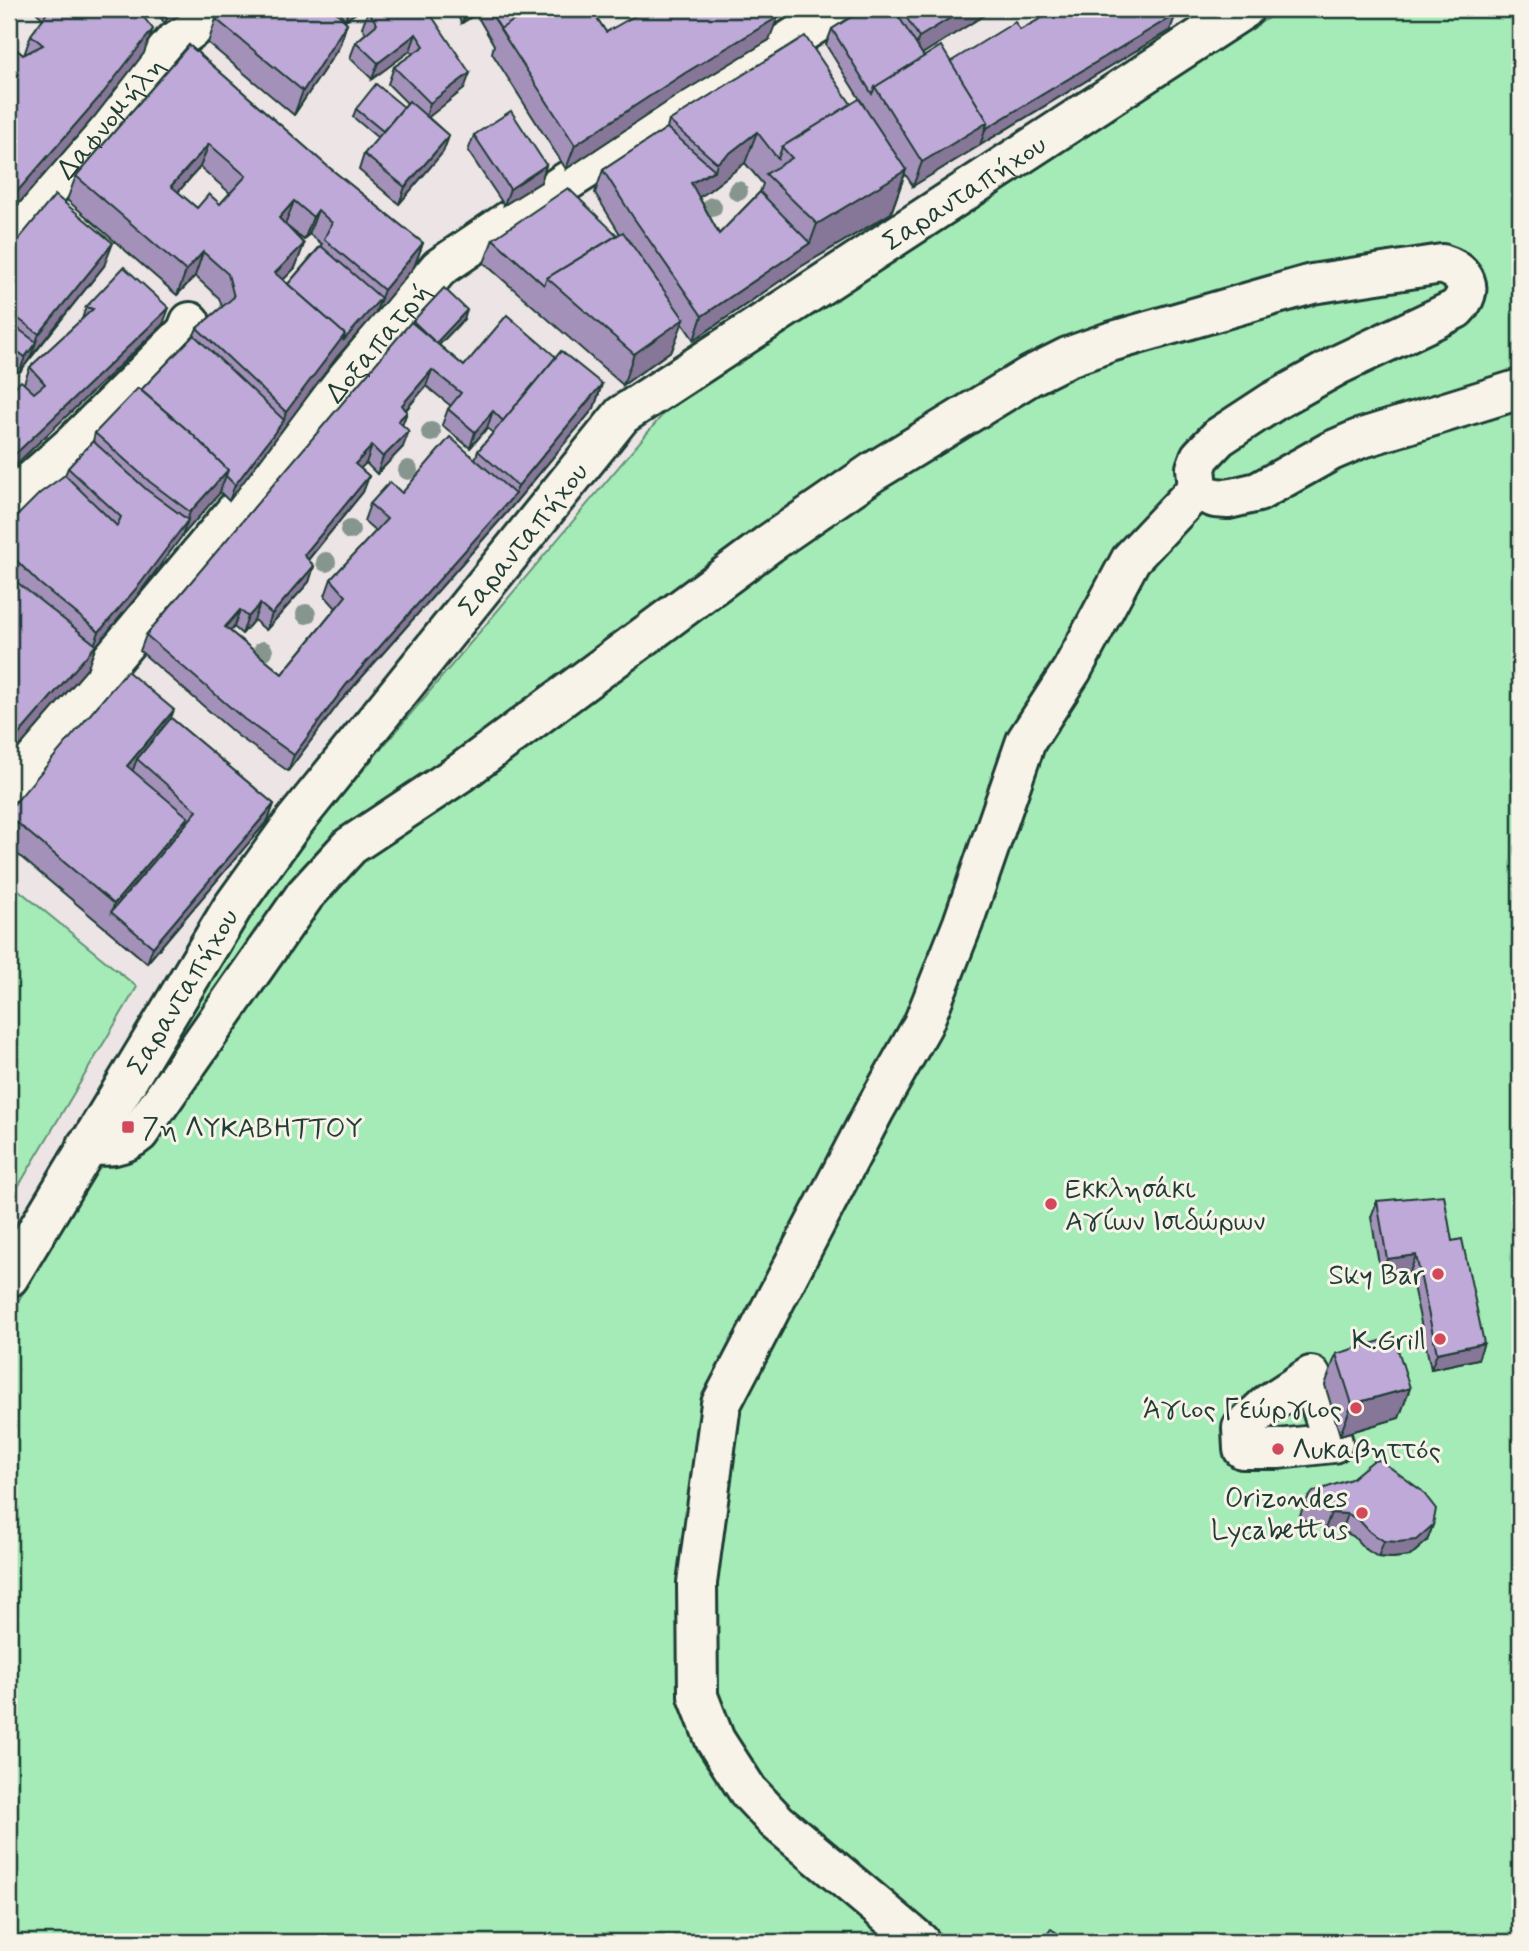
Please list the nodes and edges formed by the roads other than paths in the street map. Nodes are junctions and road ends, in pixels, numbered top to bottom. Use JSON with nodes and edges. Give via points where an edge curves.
{"nodes":[{"id":1,"x":218,"y":9,"type":"edge"},
{"id":2,"x":839,"y":9,"type":"edge"},
{"id":3,"x":1244,"y":9,"type":"edge"},
{"id":4,"x":9,"y":236,"type":"edge"},
{"id":5,"x":190,"y":322,"type":"dead end"},
{"id":6,"x":1520,"y":389,"type":"edge"},
{"id":7,"x":1198,"y":488,"type":"junction"},
{"id":8,"x":9,"y":501,"type":"edge"},
{"id":9,"x":9,"y":782,"type":"edge"},
{"id":10,"x":87,"y":1145,"type":"junction"},
{"id":11,"x":9,"y":1276,"type":"edge"},
{"id":12,"x":920,"y":1942,"type":"edge"}],
"edges":[{"from":1,"to":4,"type":"street","name":"Δαφνομήλη","via":[[173,43]]},
{"from":2,"to":9,"type":"street","name":"Δοξαπατρή","via":[[439,268]]},
{"from":3,"to":10,"type":"street","name":"Σαρανταπήχου","via":[[622,415],[294,822],[232,908]]},
{"from":5,"to":8,"type":"street","via":[[186,332],[74,444]]},
{"from":6,"to":7,"type":"street","via":[[1359,439],[1258,492],[1228,499],[1204,494]]},
{"from":7,"to":10,"type":"street","via":[[1200,457],[1219,437],[1340,364],[1456,309],[1467,293],[1461,273],[1429,264],[1312,284],[1110,342],[1030,376],[873,472],[463,771],[350,846],[305,894],[139,1133],[116,1146]]},
{"from":7,"to":12,"type":"street","via":[[1131,559],[1072,670],[1026,741],[923,1024],[722,1404],[697,1583],[698,1696],[715,1740],[748,1791],[777,1822]]},
{"from":10,"to":11,"type":"street","name":"Σαρανταπήχου"}]}
